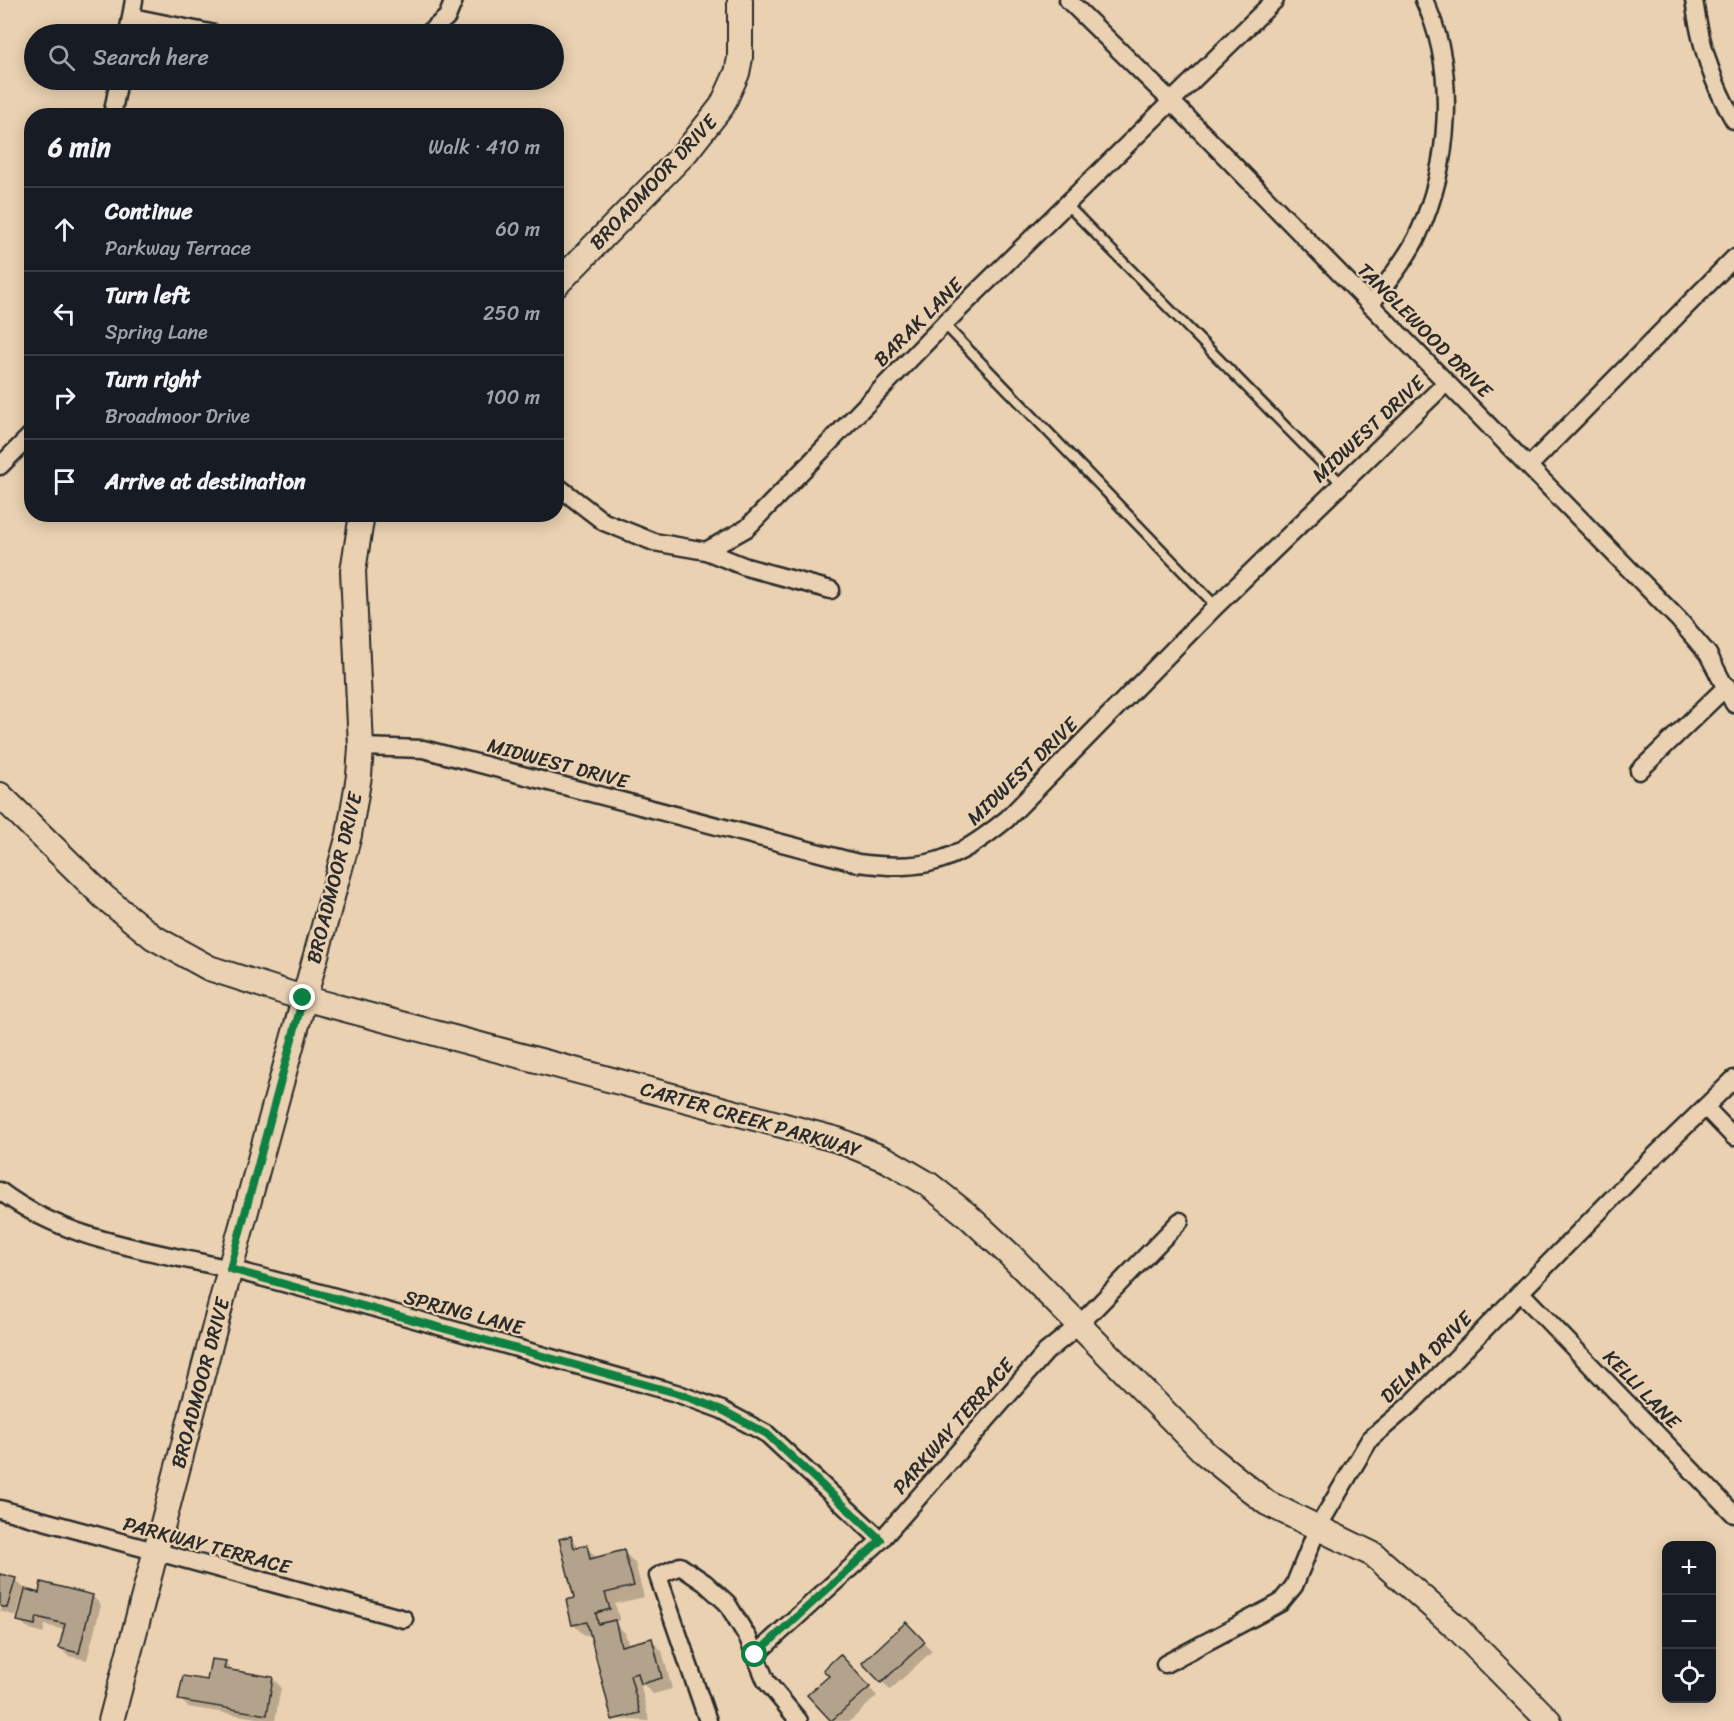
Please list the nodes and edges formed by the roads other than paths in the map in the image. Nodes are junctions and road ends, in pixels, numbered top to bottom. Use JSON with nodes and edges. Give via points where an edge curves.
{"nodes":[{"id":1,"x":453,"y":0,"type":"edge"},
{"id":2,"x":740,"y":0,"type":"edge"},
{"id":3,"x":1068,"y":0,"type":"edge"},
{"id":4,"x":1275,"y":0,"type":"edge"},
{"id":5,"x":1424,"y":0,"type":"edge"},
{"id":6,"x":1694,"y":0,"type":"edge"},
{"id":7,"x":133,"y":8,"type":"edge"},
{"id":8,"x":130,"y":24,"type":"edge"},
{"id":9,"x":183,"y":24,"type":"edge"},
{"id":10,"x":438,"y":24,"type":"edge"},
{"id":11,"x":117,"y":90,"type":"edge"},
{"id":12,"x":1172,"y":102,"type":"junction"},
{"id":13,"x":114,"y":108,"type":"edge"},
{"id":14,"x":1734,"y":120,"type":"edge"},
{"id":15,"x":1067,"y":205,"type":"junction"},
{"id":16,"x":1734,"y":258,"type":"edge"},
{"id":17,"x":564,"y":277,"type":"edge"},
{"id":18,"x":1370,"y":305,"type":"junction"},
{"id":19,"x":944,"y":324,"type":"junction"},
{"id":20,"x":1446,"y":383,"type":"junction"},
{"id":21,"x":24,"y":442,"type":"edge"},
{"id":22,"x":1530,"y":465,"type":"junction"},
{"id":23,"x":0,"y":466,"type":"edge"},
{"id":24,"x":1341,"y":483,"type":"junction"},
{"id":25,"x":564,"y":491,"type":"edge"},
{"id":26,"x":360,"y":522,"type":"edge"},
{"id":27,"x":706,"y":552,"type":"junction"},
{"id":28,"x":831,"y":590,"type":"dead end"},
{"id":29,"x":1216,"y":606,"type":"junction"},
{"id":30,"x":1727,"y":686,"type":"junction"},
{"id":31,"x":1734,"y":704,"type":"edge"},
{"id":32,"x":361,"y":747,"type":"junction"},
{"id":33,"x":1639,"y":771,"type":"dead end"},
{"id":34,"x":0,"y":795,"type":"edge"},
{"id":35,"x":303,"y":998,"type":"junction"},
{"id":36,"x":1734,"y":1079,"type":"edge"},
{"id":37,"x":1706,"y":1108,"type":"junction"},
{"id":38,"x":1734,"y":1137,"type":"edge"},
{"id":39,"x":0,"y":1191,"type":"edge"},
{"id":40,"x":1180,"y":1221,"type":"dead end"},
{"id":41,"x":230,"y":1269,"type":"junction"},
{"id":42,"x":1521,"y":1293,"type":"junction"},
{"id":43,"x":1078,"y":1326,"type":"junction"},
{"id":44,"x":0,"y":1509,"type":"edge"},
{"id":45,"x":1734,"y":1514,"type":"edge"},
{"id":46,"x":1318,"y":1527,"type":"junction"},
{"id":47,"x":881,"y":1540,"type":"junction"},
{"id":48,"x":156,"y":1554,"type":"junction"},
{"id":49,"x":404,"y":1619,"type":"dead end"},
{"id":50,"x":755,"y":1655,"type":"junction"},
{"id":51,"x":1165,"y":1664,"type":"dead end"},
{"id":52,"x":111,"y":1721,"type":"edge"},
{"id":53,"x":708,"y":1721,"type":"edge"},
{"id":54,"x":799,"y":1721,"type":"edge"},
{"id":55,"x":1549,"y":1721,"type":"edge"}],
"edges":[{"from":1,"to":10,"type":"street","via":[[447,16]]},
{"from":2,"to":17,"type":"street","name":"BROADMOOR DRIVE","via":[[740,58],[722,106],[685,153]]},
{"from":3,"to":12,"type":"street","name":"TANGLEWOOD DRIVE"},
{"from":4,"to":12,"type":"street","name":"BARAK LANE"},
{"from":5,"to":18,"type":"street","via":[[1443,53],[1443,142],[1431,197],[1416,237]]},
{"from":6,"to":14,"type":"street","via":[[1701,45],[1720,97]]},
{"from":7,"to":8,"type":"street"},
{"from":7,"to":9,"type":"street"},
{"from":11,"to":13,"type":"street"},
{"from":12,"to":15,"type":"street","name":"BARAK LANE"},
{"from":12,"to":18,"type":"street","name":"TANGLEWOOD DRIVE"},
{"from":15,"to":19,"type":"street","name":"BARAK LANE"},
{"from":15,"to":24,"type":"lane"},
{"from":16,"to":22,"type":"street"},
{"from":18,"to":20,"type":"street","name":"TANGLEWOOD DRIVE"},
{"from":19,"to":27,"type":"street","name":"BARAK LANE","via":[[747,528]]},
{"from":19,"to":29,"type":"lane"},
{"from":20,"to":22,"type":"street","name":"TANGLEWOOD DRIVE"},
{"from":20,"to":24,"type":"street","name":"MIDWEST DRIVE"},
{"from":21,"to":23,"type":"street"},
{"from":22,"to":30,"type":"street","name":"TANGLEWOOD DRIVE","via":[[1679,620],[1708,654]]},
{"from":24,"to":29,"type":"street","name":"MIDWEST DRIVE"},
{"from":25,"to":27,"type":"street","via":[[604,522],[654,542]]},
{"from":26,"to":32,"type":"street","name":"BROADMOOR DRIVE","via":[[353,571]]},
{"from":27,"to":28,"type":"street"},
{"from":29,"to":32,"type":"street","name":"MIDWEST DRIVE","via":[[1007,819],[975,845],[938,862],[895,868],[858,863],[423,748]]},
{"from":30,"to":31,"type":"street","name":"TANGLEWOOD DRIVE"},
{"from":30,"to":33,"type":"street"},
{"from":32,"to":35,"type":"street","name":"BROADMOOR DRIVE","via":[[349,835]]},
{"from":34,"to":35,"type":"street","name":"CARTER CREEK PARKWAY","via":[[104,897],[153,937],[209,968]]},
{"from":35,"to":41,"type":"street","name":"BROADMOOR DRIVE"},
{"from":35,"to":43,"type":"street","name":"CARTER CREEK PARKWAY","via":[[838,1140],[887,1160],[928,1184],[967,1215]]},
{"from":36,"to":37,"type":"street","name":"DELMA DRIVE"},
{"from":37,"to":38,"type":"street"},
{"from":37,"to":42,"type":"street","name":"DELMA DRIVE"},
{"from":39,"to":41,"type":"street","name":"SPRING LANE","via":[[27,1212],[93,1238]]},
{"from":40,"to":43,"type":"street","name":"PARKWAY TERRACE"},
{"from":41,"to":47,"type":"street","name":"SPRING LANE","via":[[676,1393],[722,1410],[767,1434]]},
{"from":41,"to":48,"type":"street","name":"BROADMOOR DRIVE"},
{"from":42,"to":45,"type":"street","name":"KELLI LANE"},
{"from":42,"to":46,"type":"street","name":"DELMA DRIVE","via":[[1370,1440]]},
{"from":43,"to":46,"type":"street","name":"CARTER CREEK PARKWAY","via":[[1206,1454],[1267,1503]]},
{"from":43,"to":47,"type":"street","name":"PARKWAY TERRACE","via":[[1046,1352]]},
{"from":44,"to":48,"type":"street","name":"PARKWAY TERRACE"},
{"from":46,"to":51,"type":"street","name":"DELMA DRIVE","via":[[1294,1586],[1280,1603]]},
{"from":46,"to":55,"type":"street","name":"CARTER CREEK PARKWAY","via":[[1374,1555],[1406,1581]]},
{"from":47,"to":50,"type":"street","name":"PARKWAY TERRACE"},
{"from":48,"to":49,"type":"street","name":"PARKWAY TERRACE"},
{"from":48,"to":52,"type":"street","name":"BROADMOOR DRIVE"},
{"from":50,"to":53,"type":"street","via":[[727,1603],[705,1583],[680,1566],[658,1576]]},
{"from":50,"to":54,"type":"street","via":[[766,1680]]}]}
